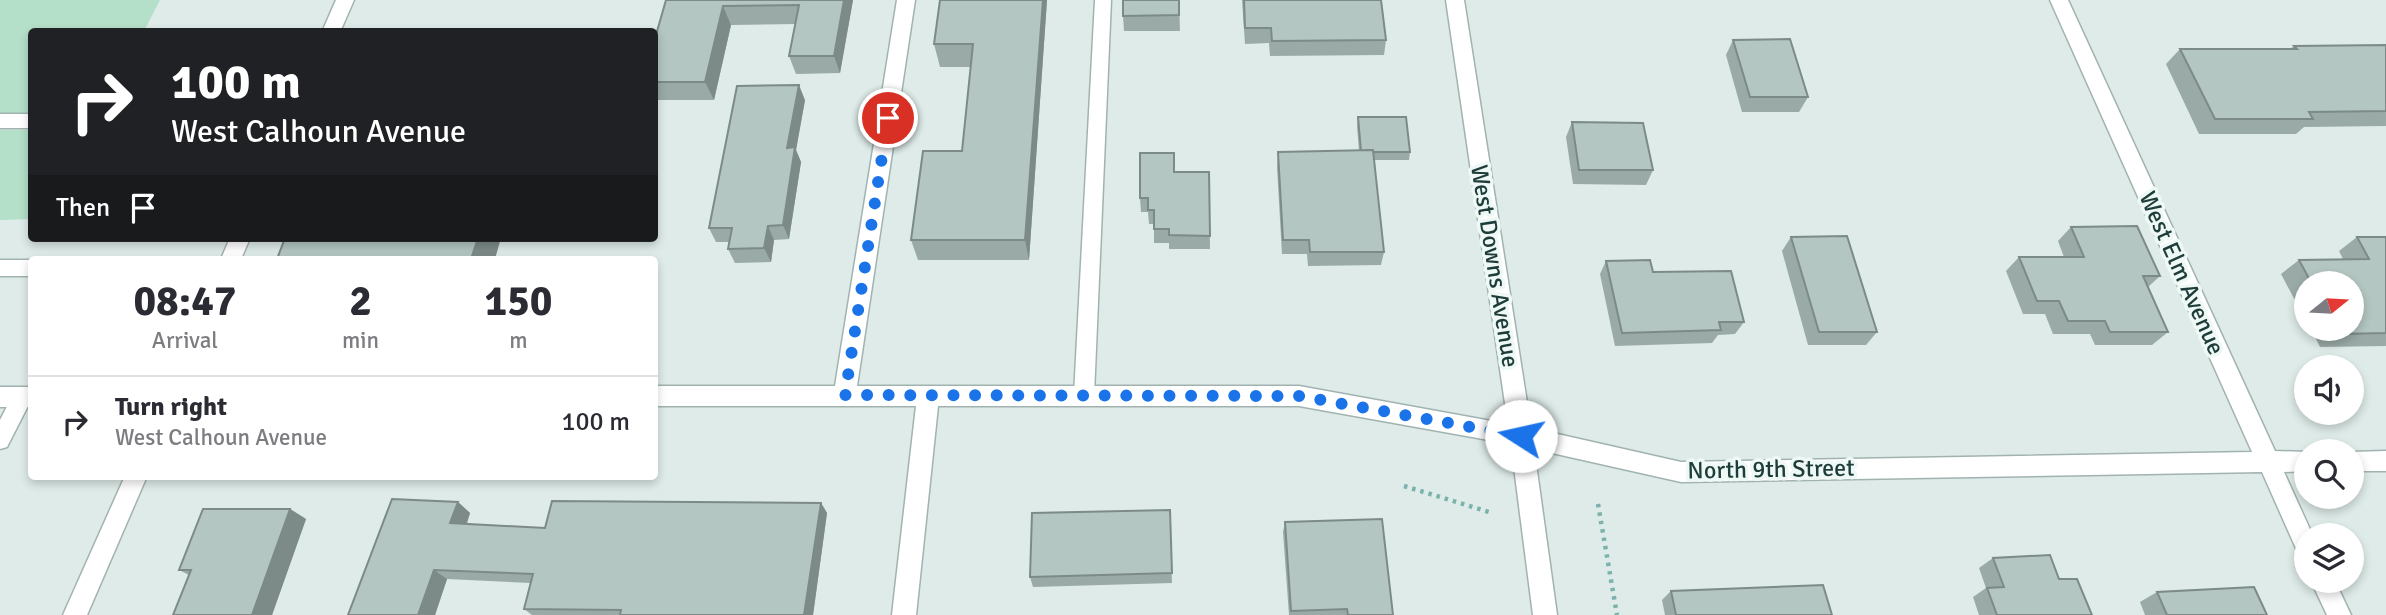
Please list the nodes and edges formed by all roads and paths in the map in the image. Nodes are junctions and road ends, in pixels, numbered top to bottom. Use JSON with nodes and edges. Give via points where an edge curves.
{"nodes":[{"id":1,"x":345,"y":0,"type":"edge"},
{"id":2,"x":906,"y":0,"type":"edge"},
{"id":3,"x":1103,"y":0,"type":"edge"},
{"id":4,"x":1455,"y":0,"type":"edge"},
{"id":5,"x":2059,"y":0,"type":"edge"},
{"id":6,"x":333,"y":28,"type":"edge"},
{"id":7,"x":0,"y":121,"type":"edge"},
{"id":8,"x":28,"y":121,"type":"edge"},
{"id":9,"x":0,"y":268,"type":"edge"},
{"id":10,"x":28,"y":268,"type":"edge"},
{"id":11,"x":845,"y":395,"type":"junction"},
{"id":12,"x":1084,"y":395,"type":"junction"},
{"id":13,"x":658,"y":396,"type":"edge"},
{"id":14,"x":928,"y":396,"type":"junction"},
{"id":15,"x":18,"y":397,"type":"edge"},
{"id":16,"x":1521,"y":436,"type":"junction"},
{"id":17,"x":0,"y":440,"type":"edge"},
{"id":18,"x":2267,"y":461,"type":"junction"},
{"id":19,"x":2294,"y":461,"type":"edge"},
{"id":20,"x":2364,"y":461,"type":"edge"},
{"id":21,"x":2386,"y":461,"type":"edge"},
{"id":22,"x":134,"y":480,"type":"edge"},
{"id":23,"x":1404,"y":485,"type":"dead end"},
{"id":24,"x":1598,"y":504,"type":"dead end"},
{"id":25,"x":1489,"y":512,"type":"dead end"},
{"id":26,"x":2296,"y":523,"type":"edge"},
{"id":27,"x":2329,"y":593,"type":"edge"},
{"id":28,"x":75,"y":615,"type":"edge"},
{"id":29,"x":904,"y":615,"type":"edge"},
{"id":30,"x":1545,"y":615,"type":"edge"},
{"id":31,"x":1617,"y":615,"type":"edge"},
{"id":32,"x":2339,"y":615,"type":"edge"}],
"edges":[{"from":1,"to":6,"type":"street"},
{"from":2,"to":11,"type":"street"},
{"from":3,"to":12,"type":"lane"},
{"from":4,"to":16,"type":"street","name":"West Downs Avenue"},
{"from":5,"to":18,"type":"street","name":"West Elm Avenue"},
{"from":7,"to":8,"type":"lane"},
{"from":9,"to":10,"type":"lane"},
{"from":11,"to":13,"type":"street","name":"North 9th Street"},
{"from":11,"to":14,"type":"street","name":"North 9th Street"},
{"from":12,"to":14,"type":"street","name":"North 9th Street"},
{"from":12,"to":16,"type":"street","name":"North 9th Street","via":[[1299,396]]},
{"from":14,"to":29,"type":"street"},
{"from":15,"to":17,"type":"lane"},
{"from":16,"to":18,"type":"street","name":"North 9th Street","via":[[1681,472]]},
{"from":16,"to":30,"type":"street","name":"West Downs Avenue"},
{"from":18,"to":19,"type":"street","name":"North 9th Street"},
{"from":18,"to":26,"type":"street","name":"West Elm Avenue"},
{"from":20,"to":21,"type":"street"},
{"from":22,"to":28,"type":"street"},
{"from":23,"to":25,"type":"path"},
{"from":24,"to":31,"type":"path"},
{"from":27,"to":32,"type":"street"}]}
